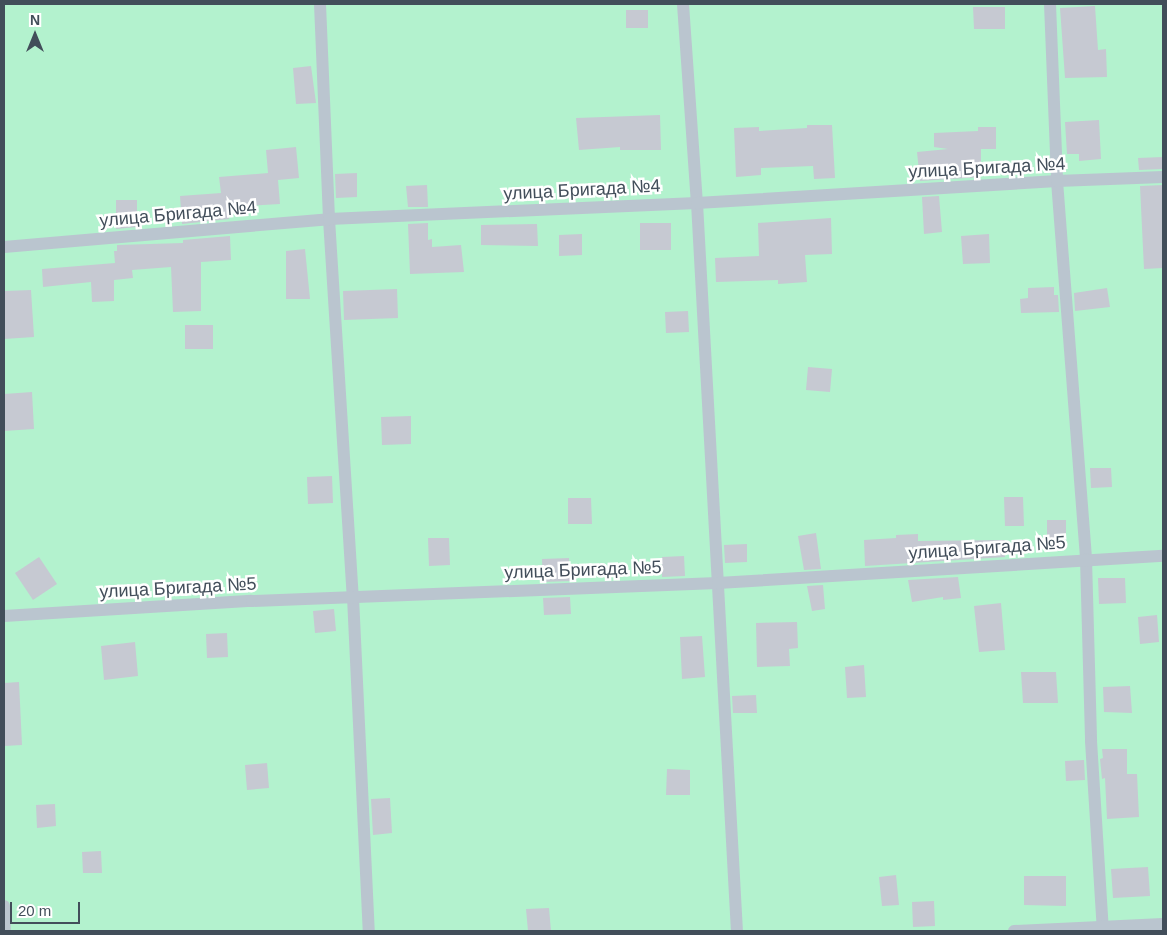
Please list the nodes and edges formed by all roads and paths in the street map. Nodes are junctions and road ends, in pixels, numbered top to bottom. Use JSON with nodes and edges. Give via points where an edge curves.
{"nodes":[{"id":1,"x":320,"y":4,"type":"edge"},
{"id":2,"x":683,"y":4,"type":"edge"},
{"id":3,"x":1050,"y":4,"type":"edge"},
{"id":4,"x":1163,"y":177,"type":"edge"},
{"id":5,"x":1057,"y":181,"type":"junction"},
{"id":6,"x":697,"y":203,"type":"junction"},
{"id":7,"x":329,"y":219,"type":"junction"},
{"id":8,"x":4,"y":247,"type":"edge"},
{"id":9,"x":1163,"y":556,"type":"edge"},
{"id":10,"x":1086,"y":559,"type":"junction"},
{"id":11,"x":718,"y":583,"type":"junction"},
{"id":12,"x":353,"y":597,"type":"junction"},
{"id":13,"x":4,"y":616,"type":"edge"},
{"id":14,"x":4,"y":906,"type":"edge"},
{"id":15,"x":1163,"y":924,"type":"edge"},
{"id":16,"x":1103,"y":929,"type":"edge"},
{"id":17,"x":5,"y":931,"type":"edge"},
{"id":18,"x":369,"y":931,"type":"edge"},
{"id":19,"x":737,"y":931,"type":"edge"},
{"id":20,"x":1014,"y":931,"type":"edge"}],
"edges":[{"from":1,"to":7,"type":"lane"},
{"from":2,"to":6,"type":"lane"},
{"from":3,"to":5,"type":"lane"},
{"from":4,"to":5,"type":"lane","name":"улица Бригада №4"},
{"from":5,"to":6,"type":"lane","name":"улица Бригада №4"},
{"from":5,"to":10,"type":"lane"},
{"from":6,"to":7,"type":"lane","name":"улица Бригада №4"},
{"from":6,"to":11,"type":"lane"},
{"from":7,"to":8,"type":"lane","name":"улица Бригада №4"},
{"from":7,"to":12,"type":"lane"},
{"from":9,"to":10,"type":"lane","name":"улица Бригада №5"},
{"from":10,"to":11,"type":"lane","name":"улица Бригада №5"},
{"from":10,"to":16,"type":"lane"},
{"from":11,"to":12,"type":"lane","name":"улица Бригада №5"},
{"from":11,"to":19,"type":"lane"},
{"from":12,"to":13,"type":"lane","name":"улица Бригада №5"},
{"from":12,"to":18,"type":"lane"},
{"from":14,"to":17,"type":"lane"},
{"from":15,"to":16,"type":"lane"},
{"from":16,"to":20,"type":"lane"}]}
